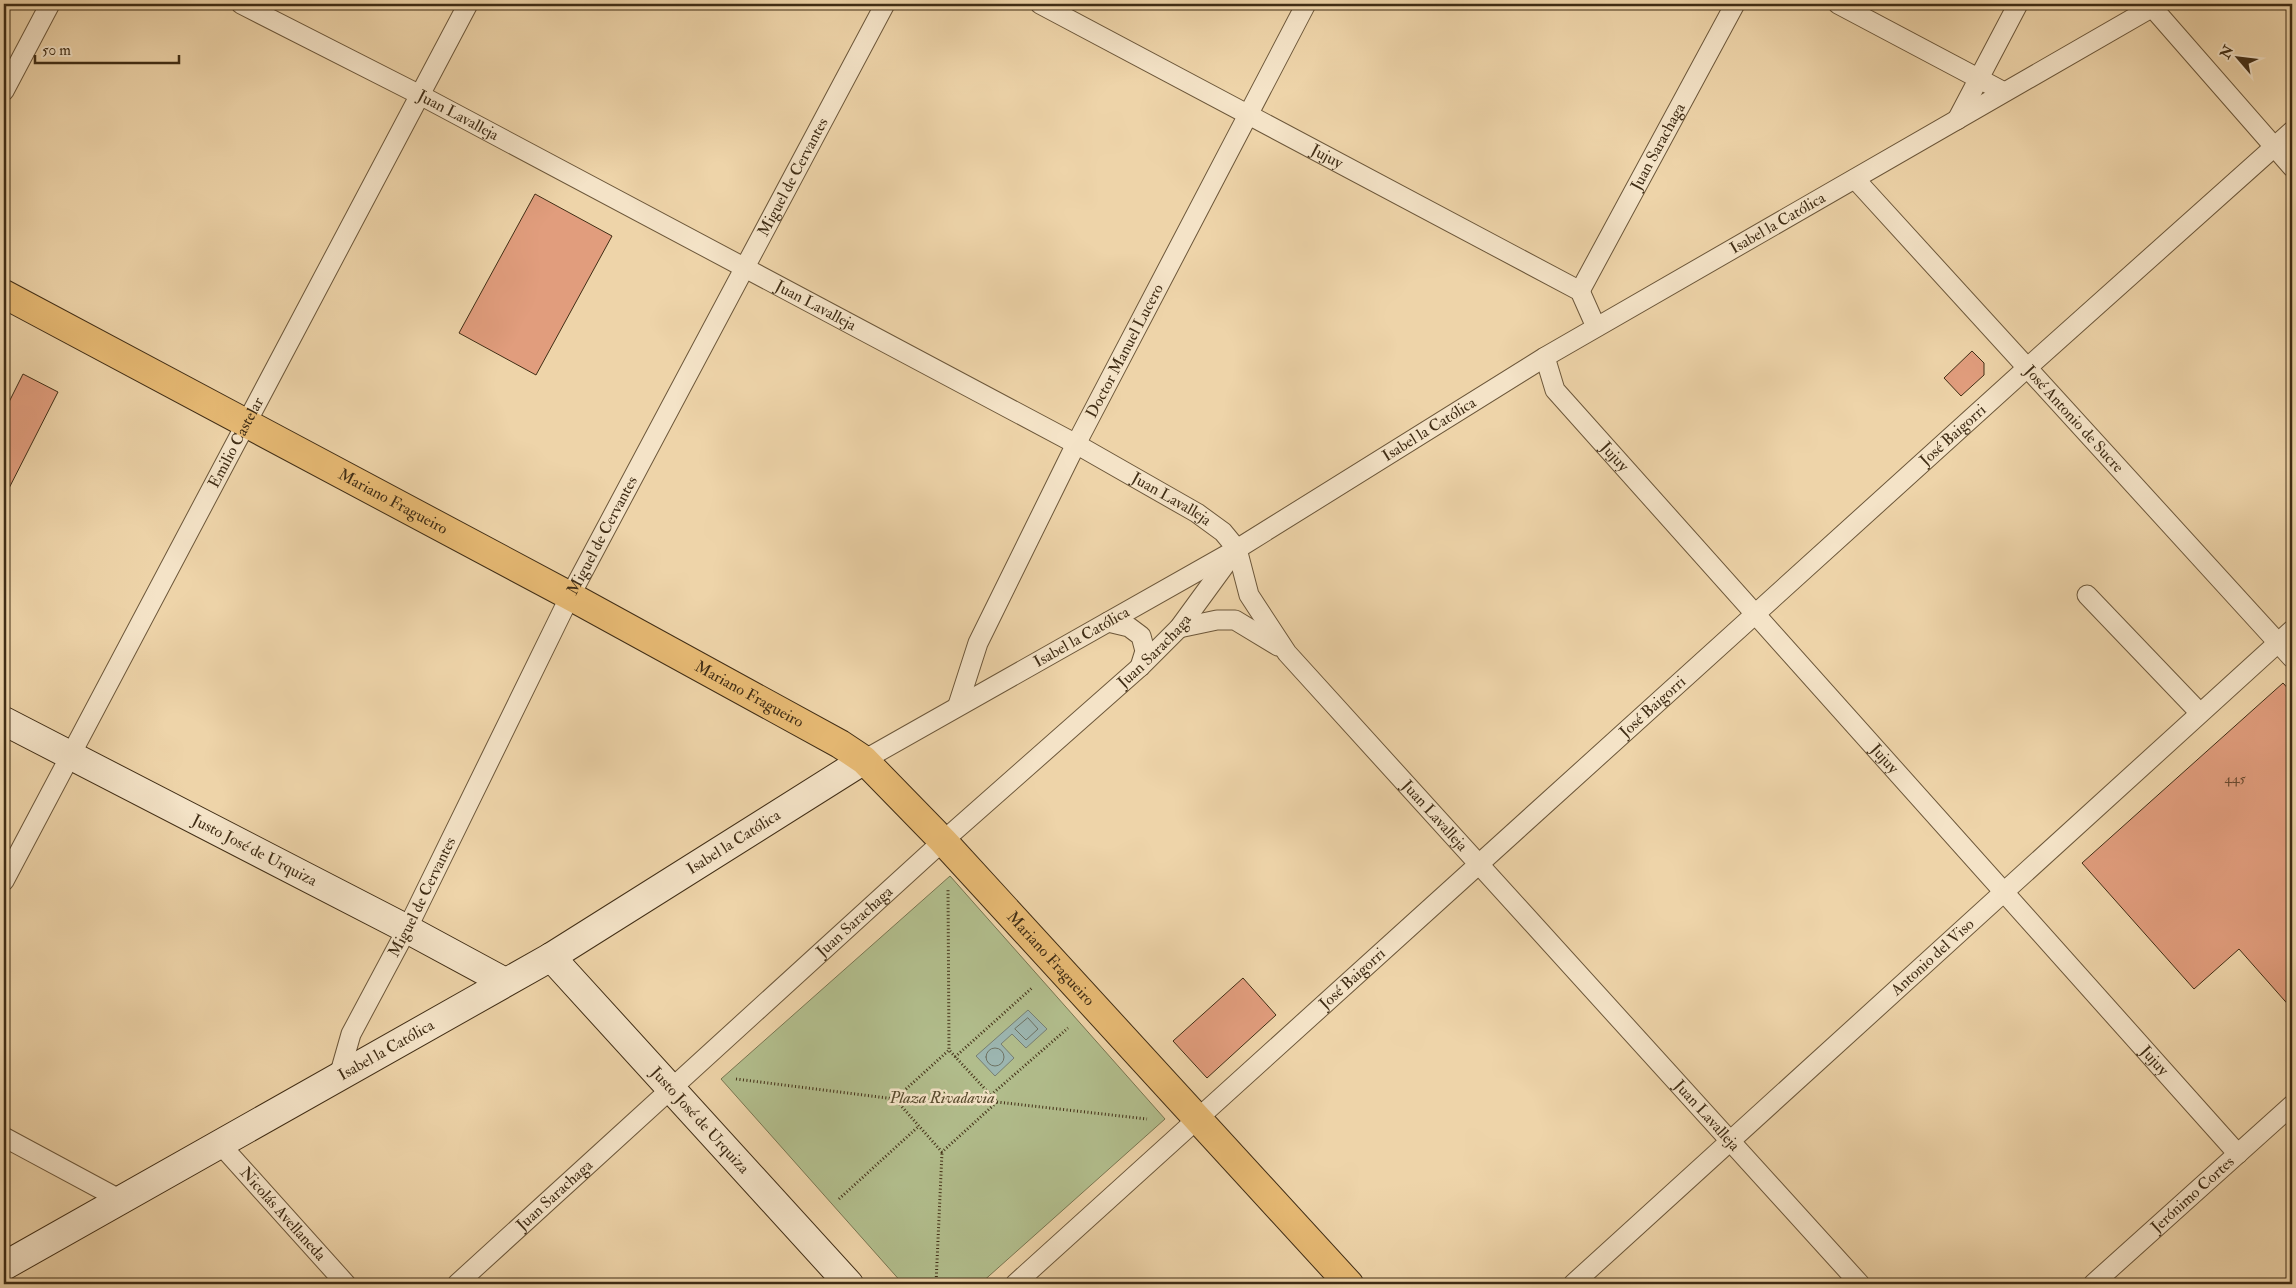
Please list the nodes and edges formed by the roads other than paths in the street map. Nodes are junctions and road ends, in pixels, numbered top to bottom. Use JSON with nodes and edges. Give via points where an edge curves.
{"nodes":[{"id":1,"x":50,"y":4,"type":"edge"},
{"id":2,"x":241,"y":4,"type":"edge"},
{"id":3,"x":468,"y":4,"type":"edge"},
{"id":4,"x":885,"y":4,"type":"edge"},
{"id":5,"x":1040,"y":4,"type":"edge"},
{"id":6,"x":1306,"y":4,"type":"edge"},
{"id":7,"x":1735,"y":4,"type":"edge"},
{"id":8,"x":1838,"y":4,"type":"edge"},
{"id":9,"x":2018,"y":4,"type":"edge"},
{"id":10,"x":2155,"y":6,"type":"edge"},
{"id":11,"x":1979,"y":78,"type":"junction"},
{"id":12,"x":4,"y":91,"type":"edge"},
{"id":13,"x":2004,"y":92,"type":"junction"},
{"id":14,"x":420,"y":95,"type":"junction"},
{"id":15,"x":1248,"y":114,"type":"junction"},
{"id":16,"x":1957,"y":120,"type":"junction"},
{"id":17,"x":2292,"y":131,"type":"edge"},
{"id":18,"x":2274,"y":146,"type":"junction"},
{"id":19,"x":2292,"y":167,"type":"edge"},
{"id":20,"x":1855,"y":180,"type":"junction"},
{"id":21,"x":745,"y":268,"type":"junction"},
{"id":22,"x":1580,"y":291,"type":"junction"},
{"id":23,"x":4,"y":294,"type":"edge"},
{"id":24,"x":1596,"y":327,"type":"junction"},
{"id":25,"x":1545,"y":356,"type":"junction"},
{"id":26,"x":2027,"y":368,"type":"junction"},
{"id":27,"x":246,"y":422,"type":"junction"},
{"id":28,"x":1076,"y":444,"type":"junction"},
{"id":29,"x":1237,"y":548,"type":"junction"},
{"id":30,"x":2087,"y":595,"type":"dead end"},
{"id":31,"x":570,"y":596,"type":"junction"},
{"id":32,"x":1755,"y":614,"type":"junction"},
{"id":33,"x":1108,"y":622,"type":"junction"},
{"id":34,"x":1179,"y":628,"type":"junction"},
{"id":35,"x":2292,"y":630,"type":"edge"},
{"id":36,"x":2278,"y":643,"type":"junction"},
{"id":37,"x":1287,"y":653,"type":"junction"},
{"id":38,"x":2292,"y":658,"type":"edge"},
{"id":39,"x":1140,"y":667,"type":"junction"},
{"id":40,"x":958,"y":705,"type":"junction"},
{"id":41,"x":2200,"y":714,"type":"junction"},
{"id":42,"x":4,"y":721,"type":"edge"},
{"id":43,"x":69,"y":756,"type":"junction"},
{"id":44,"x":864,"y":760,"type":"junction"},
{"id":45,"x":944,"y":841,"type":"junction"},
{"id":46,"x":1478,"y":865,"type":"junction"},
{"id":47,"x":4,"y":881,"type":"edge"},
{"id":48,"x":2004,"y":892,"type":"junction"},
{"id":49,"x":407,"y":929,"type":"junction"},
{"id":50,"x":551,"y":957,"type":"junction"},
{"id":51,"x":505,"y":982,"type":"junction"},
{"id":52,"x":339,"y":1076,"type":"junction"},
{"id":53,"x":672,"y":1089,"type":"junction"},
{"id":54,"x":2292,"y":1105,"type":"edge"},
{"id":55,"x":1197,"y":1119,"type":"junction"},
{"id":56,"x":4,"y":1137,"type":"edge"},
{"id":57,"x":1730,"y":1141,"type":"junction"},
{"id":58,"x":220,"y":1144,"type":"junction"},
{"id":59,"x":2238,"y":1154,"type":"junction"},
{"id":60,"x":121,"y":1200,"type":"junction"},
{"id":61,"x":4,"y":1266,"type":"edge"},
{"id":62,"x":346,"y":1284,"type":"edge"},
{"id":63,"x":457,"y":1284,"type":"edge"},
{"id":64,"x":849,"y":1284,"type":"edge"},
{"id":65,"x":1015,"y":1284,"type":"edge"},
{"id":66,"x":1349,"y":1284,"type":"edge"},
{"id":67,"x":1573,"y":1284,"type":"edge"},
{"id":68,"x":1860,"y":1284,"type":"edge"},
{"id":69,"x":2093,"y":1284,"type":"edge"}],
"edges":[{"from":1,"to":12,"type":"street"},
{"from":2,"to":14,"type":"street","name":"Juan Lavalleja"},
{"from":3,"to":14,"type":"street","name":"Emilio Castelar"},
{"from":4,"to":21,"type":"street","name":"Miguel de Cervantes"},
{"from":5,"to":15,"type":"street","name":"Jujuy"},
{"from":6,"to":15,"type":"street","name":"Doctor Manuel Lucero"},
{"from":7,"to":22,"type":"street","name":"Juan Sarachaga"},
{"from":8,"to":11,"type":"street"},
{"from":9,"to":11,"type":"street"},
{"from":10,"to":13,"type":"street","name":"Isabel la Católica"},
{"from":10,"to":18,"type":"street"},
{"from":11,"to":13,"type":"street"},
{"from":11,"to":16,"type":"street"},
{"from":13,"to":16,"type":"street","name":"Isabel la Católica"},
{"from":14,"to":21,"type":"street","name":"Juan Lavalleja"},
{"from":14,"to":27,"type":"street","name":"Emilio Castelar"},
{"from":15,"to":22,"type":"street","name":"Jujuy"},
{"from":15,"to":28,"type":"street","name":"Doctor Manuel Lucero"},
{"from":16,"to":20,"type":"street","name":"Isabel la Católica"},
{"from":17,"to":18,"type":"street","name":"José Baigorri"},
{"from":18,"to":19,"type":"street"},
{"from":18,"to":26,"type":"street","name":"José Baigorri"},
{"from":20,"to":24,"type":"street","name":"Isabel la Católica"},
{"from":20,"to":26,"type":"street","name":"José Antonio de Sucre"},
{"from":21,"to":28,"type":"street","name":"Juan Lavalleja"},
{"from":21,"to":31,"type":"street","name":"Miguel de Cervantes"},
{"from":22,"to":24,"type":"street"},
{"from":23,"to":27,"type":"main road","name":"Mariano Fragueiro"},
{"from":24,"to":25,"type":"street","name":"Isabel la Católica"},
{"from":25,"to":29,"type":"street","name":"Isabel la Católica"},
{"from":25,"to":32,"type":"street","name":"Jujuy","via":[[1555,390]]},
{"from":26,"to":32,"type":"street","name":"José Baigorri"},
{"from":26,"to":36,"type":"street","name":"José Antonio de Sucre"},
{"from":27,"to":31,"type":"main road","name":"Mariano Fragueiro"},
{"from":27,"to":43,"type":"street","name":"Emilio Castelar"},
{"from":28,"to":29,"type":"street","name":"Juan Lavalleja","via":[[1213,523]]},
{"from":28,"to":40,"type":"street","name":"Doctor Manuel Lucero","via":[[978,644]]},
{"from":29,"to":33,"type":"street","name":"Isabel la Católica"},
{"from":29,"to":34,"type":"street","name":"Juan Sarachaga"},
{"from":29,"to":37,"type":"street","name":"Juan Lavalleja","via":[[1249,595]]},
{"from":30,"to":41,"type":"street"},
{"from":31,"to":44,"type":"main road","name":"Mariano Fragueiro"},
{"from":31,"to":49,"type":"street","name":"Miguel de Cervantes"},
{"from":32,"to":46,"type":"street","name":"José Baigorri"},
{"from":32,"to":48,"type":"street","name":"Jujuy"},
{"from":33,"to":39,"type":"street","via":[[1128,627],[1141,636],[1145,651]]},
{"from":33,"to":40,"type":"street","name":"Isabel la Católica"},
{"from":34,"to":37,"type":"street","via":[[1217,620],[1235,620]]},
{"from":34,"to":39,"type":"street","name":"Juan Sarachaga"},
{"from":35,"to":36,"type":"street","name":"Antonio del Viso"},
{"from":36,"to":38,"type":"street","name":"José Antonio de Sucre"},
{"from":36,"to":41,"type":"street","name":"Antonio del Viso"},
{"from":37,"to":46,"type":"street","name":"Juan Lavalleja"},
{"from":39,"to":45,"type":"street","name":"Juan Sarachaga"},
{"from":40,"to":44,"type":"street","name":"Isabel la Católica"},
{"from":41,"to":48,"type":"street","name":"Antonio del Viso"},
{"from":42,"to":43,"type":"street","name":"Justo José de Urquiza"},
{"from":43,"to":47,"type":"street","name":"Emilio Castelar"},
{"from":43,"to":49,"type":"street","name":"Justo José de Urquiza"},
{"from":44,"to":45,"type":"main road","name":"Mariano Fragueiro"},
{"from":44,"to":50,"type":"street","name":"Isabel la Católica"},
{"from":45,"to":53,"type":"street","name":"Juan Sarachaga"},
{"from":45,"to":55,"type":"main road","name":"Mariano Fragueiro"},
{"from":46,"to":55,"type":"street","name":"José Baigorri"},
{"from":46,"to":57,"type":"street","name":"Juan Lavalleja"},
{"from":48,"to":57,"type":"street","name":"Antonio del Viso"},
{"from":48,"to":59,"type":"street","name":"Jujuy"},
{"from":49,"to":51,"type":"street","name":"Justo José de Urquiza"},
{"from":49,"to":52,"type":"street","name":"Miguel de Cervantes","via":[[351,1034]]},
{"from":50,"to":51,"type":"street","name":"Isabel la Católica"},
{"from":50,"to":53,"type":"street","name":"Justo José de Urquiza"},
{"from":51,"to":52,"type":"street","name":"Isabel la Católica"},
{"from":52,"to":58,"type":"street","name":"Isabel la Católica"},
{"from":53,"to":63,"type":"street","name":"Juan Sarachaga"},
{"from":53,"to":64,"type":"street","name":"Justo José de Urquiza"},
{"from":54,"to":59,"type":"street","name":"Jerónimo Cortes"},
{"from":55,"to":65,"type":"street","name":"José Baigorri"},
{"from":55,"to":66,"type":"main road","name":"Mariano Fragueiro"},
{"from":56,"to":60,"type":"street"},
{"from":57,"to":67,"type":"street","name":"Antonio del Viso"},
{"from":57,"to":68,"type":"street","name":"Juan Lavalleja"},
{"from":58,"to":60,"type":"street","name":"Isabel la Católica"},
{"from":58,"to":62,"type":"street","name":"Nicolás Avellaneda"},
{"from":59,"to":69,"type":"street","name":"Jerónimo Cortes"},
{"from":60,"to":61,"type":"street","name":"Isabel la Católica"}]}
